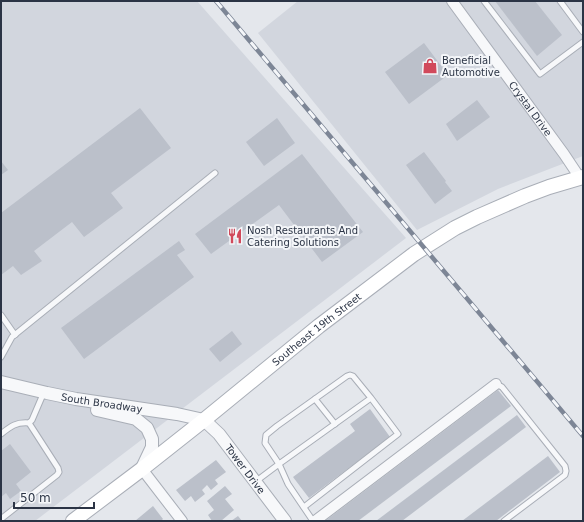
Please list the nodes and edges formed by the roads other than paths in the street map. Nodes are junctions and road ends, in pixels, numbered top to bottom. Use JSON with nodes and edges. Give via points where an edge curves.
{"nodes":[{"id":1,"x":452,"y":1,"type":"edge"},
{"id":2,"x":484,"y":1,"type":"edge"},
{"id":3,"x":560,"y":1,"type":"edge"},
{"id":4,"x":583,"y":32,"type":"edge"},
{"id":5,"x":583,"y":42,"type":"edge"},
{"id":6,"x":215,"y":173,"type":"dead end"},
{"id":7,"x":581,"y":177,"type":"edge"},
{"id":8,"x":1,"y":315,"type":"edge"},
{"id":9,"x":16,"y":335,"type":"junction"},
{"id":10,"x":1,"y":357,"type":"edge"},
{"id":11,"x":1,"y":382,"type":"edge"},
{"id":12,"x":496,"y":384,"type":"joint"},
{"id":13,"x":46,"y":393,"type":"junction"},
{"id":14,"x":371,"y":398,"type":"junction"},
{"id":15,"x":315,"y":399,"type":"junction"},
{"id":16,"x":204,"y":420,"type":"junction"},
{"id":17,"x":29,"y":423,"type":"junction"},
{"id":18,"x":335,"y":424,"type":"junction"},
{"id":19,"x":1,"y":434,"type":"edge"},
{"id":20,"x":279,"y":464,"type":"junction"},
{"id":21,"x":142,"y":469,"type":"junction"},
{"id":22,"x":255,"y":482,"type":"junction"},
{"id":23,"x":304,"y":507,"type":"junction"},
{"id":24,"x":1,"y":518,"type":"edge"},
{"id":25,"x":73,"y":521,"type":"edge"},
{"id":26,"x":182,"y":521,"type":"edge"},
{"id":27,"x":285,"y":521,"type":"edge"},
{"id":28,"x":314,"y":521,"type":"edge"},
{"id":29,"x":504,"y":521,"type":"edge"}],
"edges":[{"from":1,"to":7,"type":"street","name":"Crystal Drive"},
{"from":2,"to":5,"type":"lane","via":[[540,74]]},
{"from":3,"to":4,"type":"lane"},
{"from":6,"to":9,"type":"lane"},
{"from":7,"to":16,"type":"main road","name":"Southeast 19th Street","via":[[502,206],[455,228],[414,254],[319,326]]},
{"from":8,"to":9,"type":"lane"},
{"from":9,"to":10,"type":"lane","via":[[12,337]]},
{"from":11,"to":13,"type":"street","name":"South Broadway"},
{"from":12,"to":28,"type":"street"},
{"from":12,"to":29,"type":"lane","via":[[502,387],[565,466],[566,471]]},
{"from":13,"to":16,"type":"street","name":"South Broadway"},
{"from":13,"to":17,"type":"lane"},
{"from":13,"to":21,"type":"street","via":[[96,410],[136,419],[147,428],[152,439],[152,448]]},
{"from":14,"to":15,"type":"lane","via":[[350,375]]},
{"from":14,"to":18,"type":"lane"},
{"from":14,"to":23,"type":"lane","via":[[398,434]]},
{"from":15,"to":18,"type":"lane"},
{"from":15,"to":20,"type":"lane","via":[[266,435],[265,443]]},
{"from":16,"to":21,"type":"main road","name":"Southeast 19th Street"},
{"from":16,"to":22,"type":"street","name":"Tower Drive","via":[[219,434]]},
{"from":17,"to":19,"type":"lane","via":[[14,425]]},
{"from":17,"to":24,"type":"lane","via":[[59,472]]},
{"from":18,"to":20,"type":"lane"},
{"from":20,"to":22,"type":"lane"},
{"from":20,"to":23,"type":"lane","via":[[288,484]]},
{"from":21,"to":25,"type":"main road","name":"Southeast 19th Street"},
{"from":21,"to":26,"type":"street"},
{"from":22,"to":27,"type":"street","name":"Tower Drive"},
{"from":23,"to":28,"type":"lane"}]}
